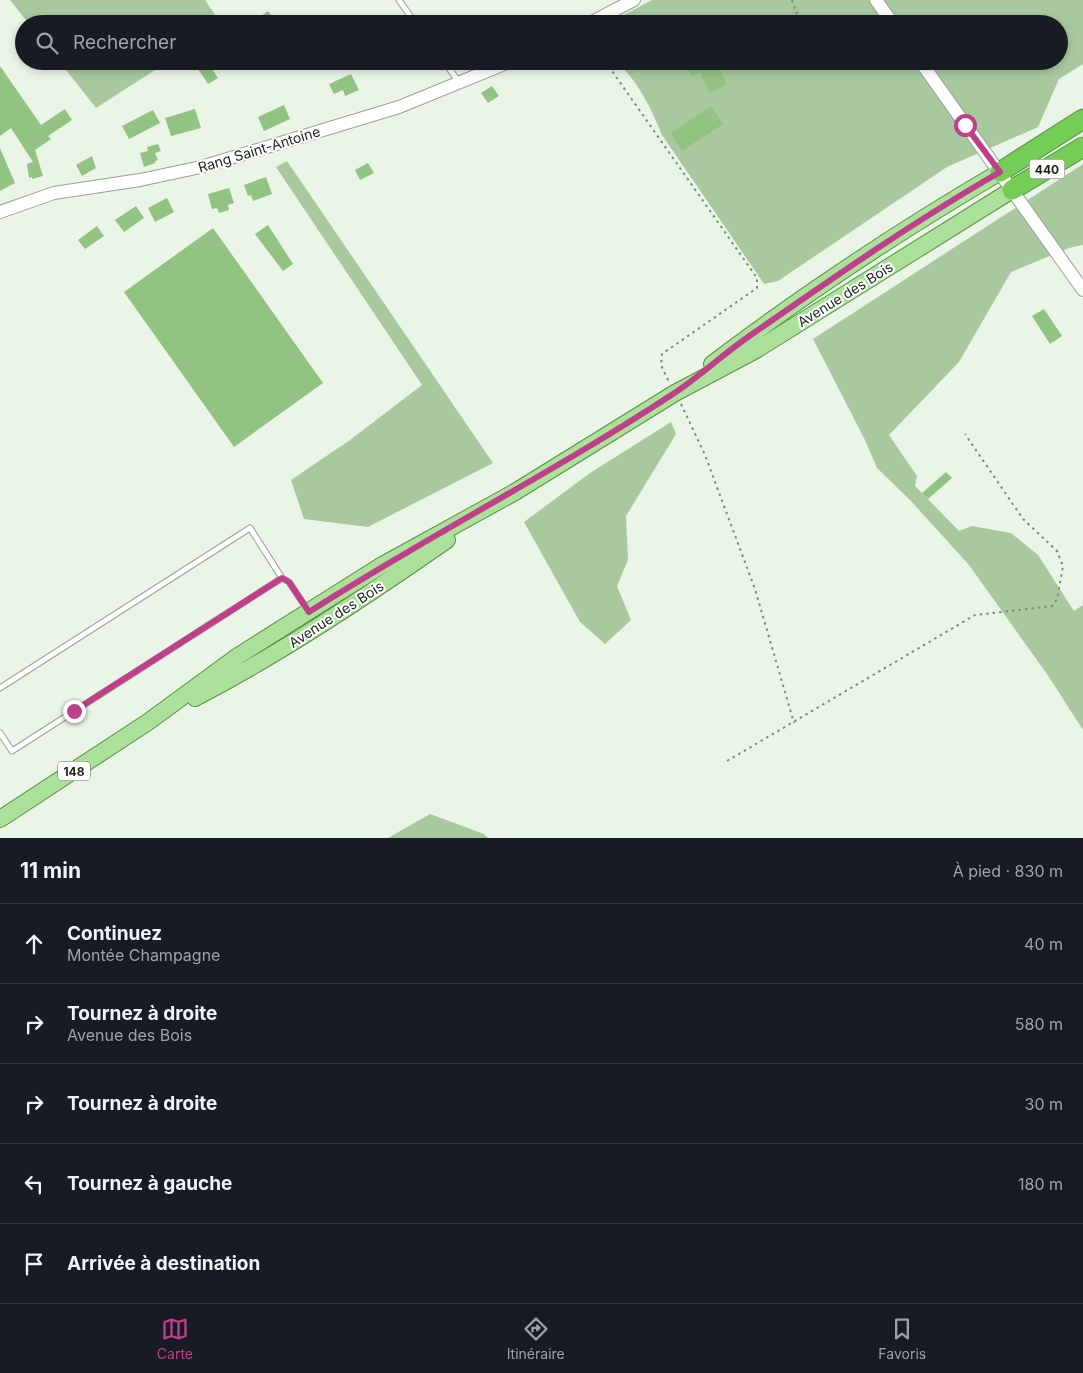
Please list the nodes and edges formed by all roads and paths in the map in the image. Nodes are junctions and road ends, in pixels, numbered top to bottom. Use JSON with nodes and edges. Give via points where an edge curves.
{"nodes":[{"id":1,"x":399,"y":0,"type":"edge"},
{"id":2,"x":634,"y":0,"type":"edge"},
{"id":3,"x":792,"y":0,"type":"edge"},
{"id":4,"x":876,"y":0,"type":"edge"},
{"id":5,"x":410,"y":15,"type":"edge"},
{"id":6,"x":605,"y":15,"type":"edge"},
{"id":7,"x":797,"y":15,"type":"edge"},
{"id":8,"x":887,"y":15,"type":"edge"},
{"id":9,"x":450,"y":70,"type":"edge"},
{"id":10,"x":489,"y":70,"type":"edge"},
{"id":11,"x":611,"y":70,"type":"edge"},
{"id":12,"x":926,"y":70,"type":"edge"},
{"id":13,"x":459,"y":82,"type":"junction"},
{"id":14,"x":1083,"y":120,"type":"edge"},
{"id":15,"x":1083,"y":147,"type":"edge"},
{"id":16,"x":1000,"y":172,"type":"junction"},
{"id":17,"x":1012,"y":190,"type":"junction"},
{"id":18,"x":0,"y":212,"type":"edge"},
{"id":19,"x":1083,"y":290,"type":"edge"},
{"id":20,"x":674,"y":393,"type":"junction"},
{"id":21,"x":965,"y":434,"type":"dead end"},
{"id":22,"x":515,"y":492,"type":"junction"},
{"id":23,"x":282,"y":578,"type":"junction"},
{"id":24,"x":309,"y":612,"type":"junction"},
{"id":25,"x":318,"y":626,"type":"junction"},
{"id":26,"x":0,"y":688,"type":"edge"},
{"id":27,"x":148,"y":722,"type":"junction"},
{"id":28,"x":794,"y":724,"type":"junction"},
{"id":29,"x":0,"y":733,"type":"edge"},
{"id":30,"x":727,"y":761,"type":"dead end"},
{"id":31,"x":0,"y":819,"type":"edge"}],
"edges":[{"from":1,"to":5,"type":"lane"},
{"from":2,"to":6,"type":"street"},
{"from":3,"to":7,"type":"path"},
{"from":4,"to":8,"type":"street"},
{"from":9,"to":13,"type":"lane"},
{"from":10,"to":13,"type":"street","name":"Rang Saint-Antoine"},
{"from":11,"to":20,"type":"path","via":[[757,278],[757,288],[662,354],[661,365]]},
{"from":12,"to":16,"type":"street"},
{"from":13,"to":18,"type":"street","name":"Rang Saint-Antoine","via":[[399,107],[201,167],[54,193]]},
{"from":14,"to":16,"type":"highway","number":"440"},
{"from":15,"to":17,"type":"highway","number":"440"},
{"from":16,"to":17,"type":"street"},
{"from":16,"to":20,"type":"main road","name":"Avenue des Bois","number":"148","via":[[899,234],[746,338]]},
{"from":17,"to":19,"type":"street"},
{"from":17,"to":20,"type":"main road","name":"Avenue des Bois","number":"148","via":[[756,350]]},
{"from":20,"to":22,"type":"main road","name":"Avenue des Bois","number":"148"},
{"from":20,"to":28,"type":"path","via":[[689,417],[727,510],[755,589]]},
{"from":21,"to":28,"type":"path","via":[[1023,519],[1057,551],[1063,566],[1057,599],[1052,606],[976,615]]},
{"from":22,"to":24,"type":"main road","name":"Avenue des Bois","number":"148","via":[[378,567]]},
{"from":22,"to":25,"type":"main road","name":"Avenue des Bois","number":"148"},
{"from":23,"to":24,"type":"lane","via":[[289,582]]},
{"from":23,"to":26,"type":"lane","via":[[250,528]]},
{"from":23,"to":29,"type":"lane","via":[[12,751]]},
{"from":24,"to":25,"type":"lane"},
{"from":24,"to":27,"type":"main road","name":"Avenue des Bois","number":"148","via":[[238,656]]},
{"from":25,"to":27,"type":"main road","name":"Avenue des Bois","number":"148","via":[[246,671]]},
{"from":27,"to":31,"type":"main road","name":"Avenue des Bois","number":"148"},
{"from":28,"to":30,"type":"path"}]}
